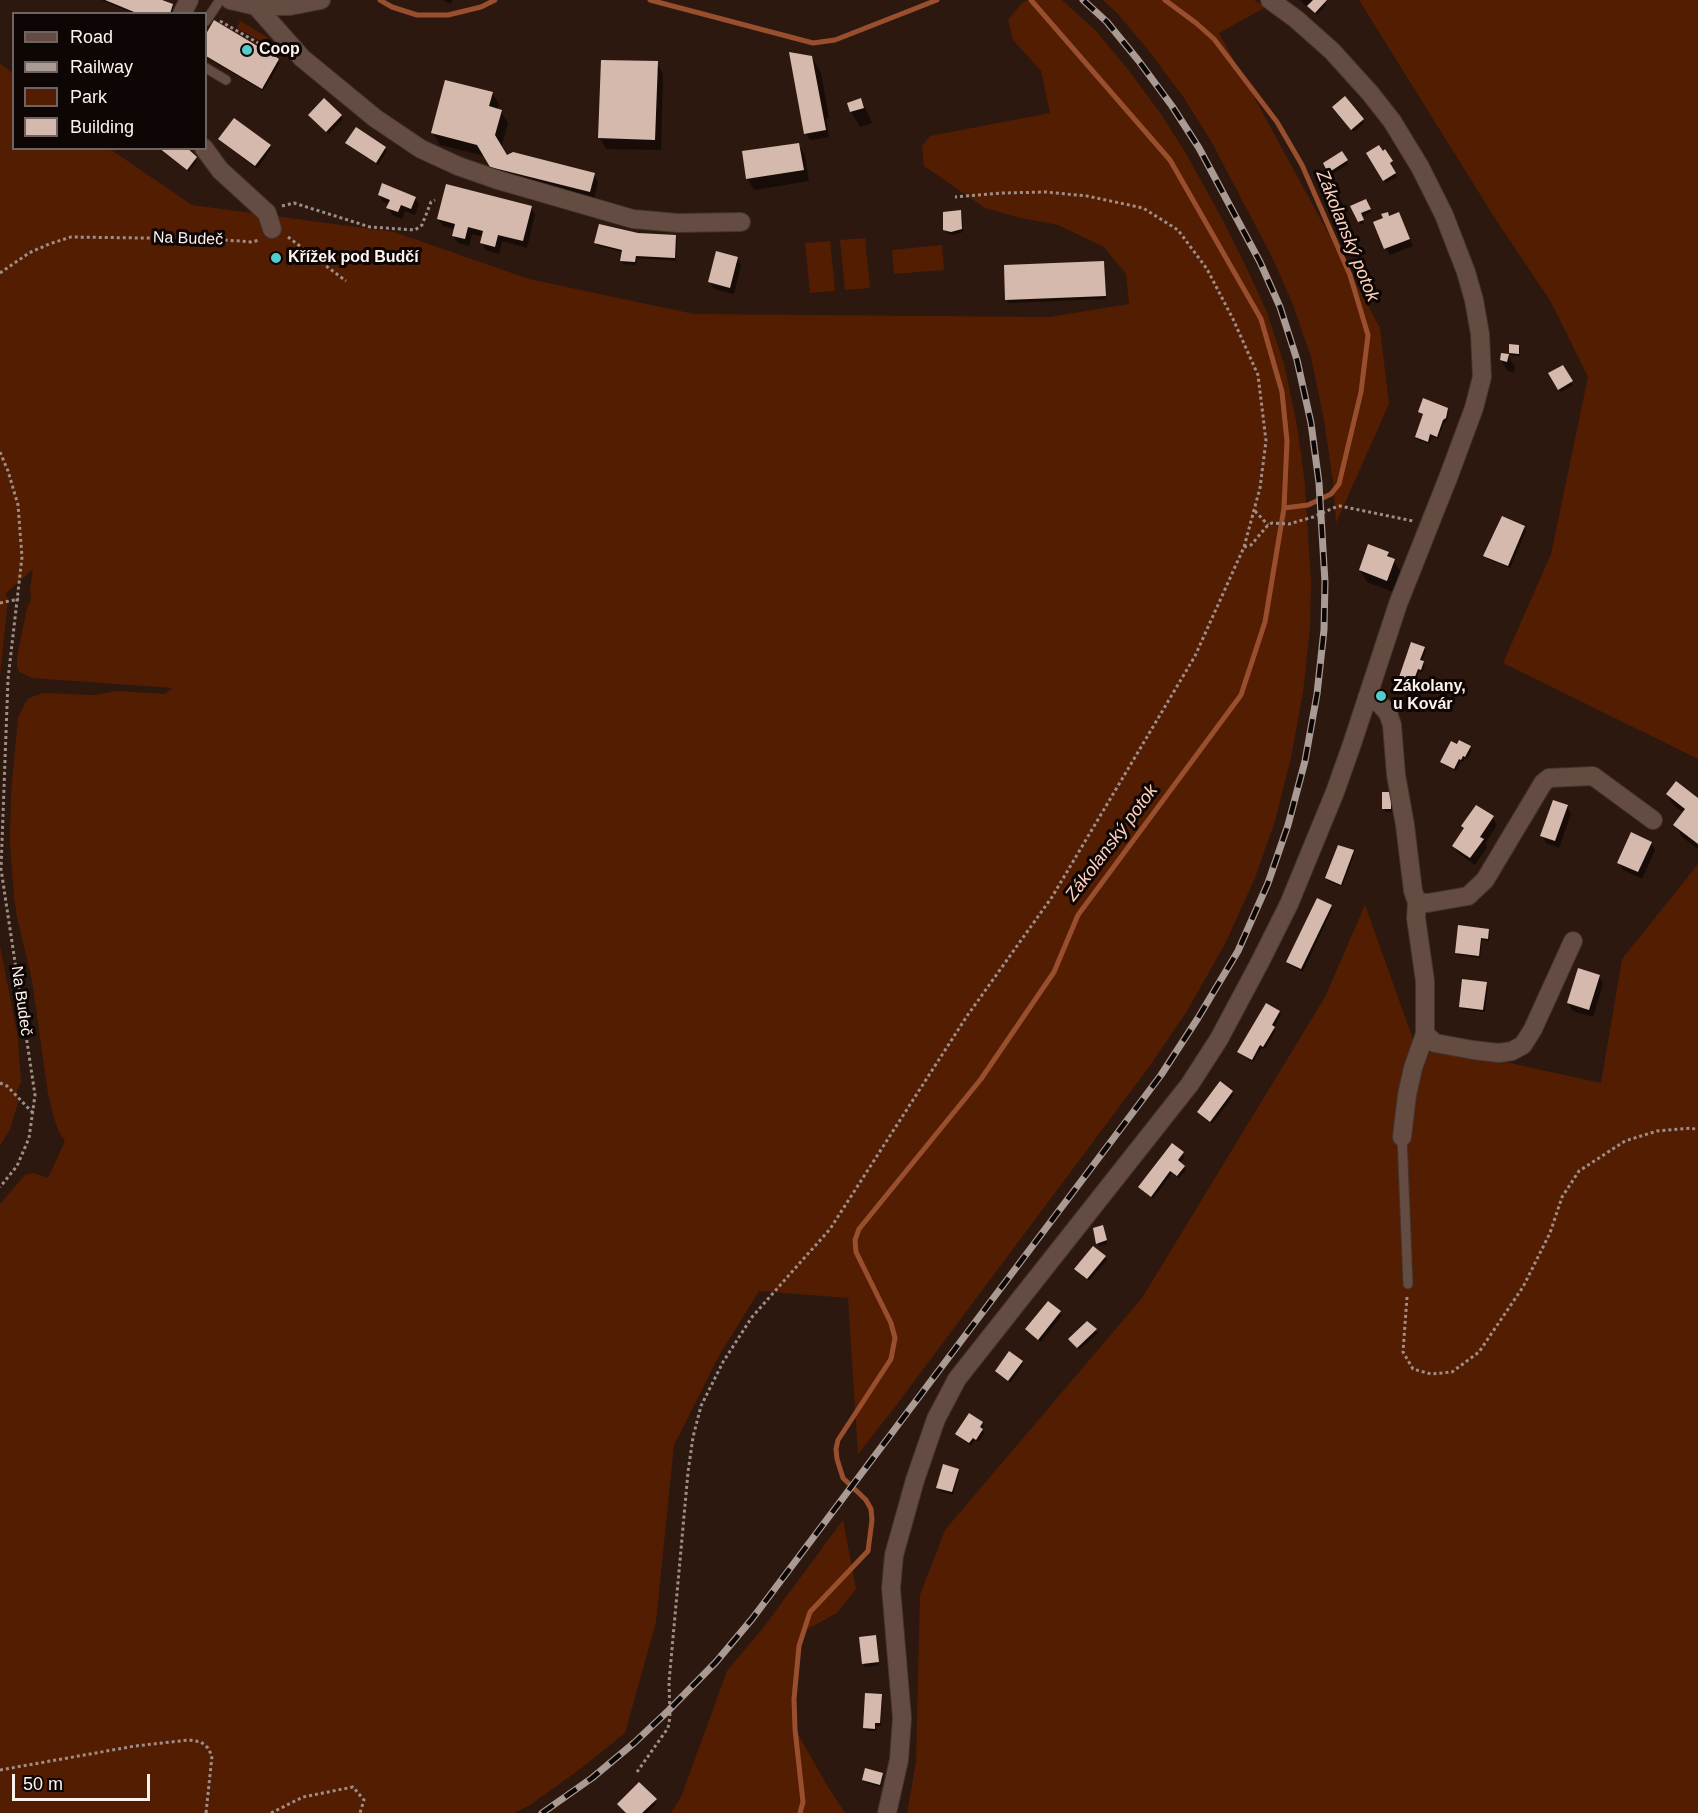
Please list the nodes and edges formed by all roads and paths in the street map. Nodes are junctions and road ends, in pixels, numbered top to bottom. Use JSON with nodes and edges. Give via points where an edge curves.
{"nodes":[{"id":1,"x":219,"y":0,"type":"edge"},
{"id":2,"x":230,"y":0,"type":"edge"},
{"id":3,"x":321,"y":0,"type":"edge"},
{"id":4,"x":1270,"y":0,"type":"edge"},
{"id":5,"x":256,"y":6,"type":"junction"},
{"id":6,"x":207,"y":18,"type":"edge"},
{"id":7,"x":265,"y":47,"type":"dead end"},
{"id":8,"x":207,"y":69,"type":"edge"},
{"id":9,"x":226,"y":80,"type":"dead end"},
{"id":10,"x":205,"y":150,"type":"edge"},
{"id":11,"x":955,"y":197,"type":"dead end"},
{"id":12,"x":435,"y":200,"type":"dead end"},
{"id":13,"x":294,"y":203,"type":"dead end"},
{"id":14,"x":741,"y":222,"type":"dead end"},
{"id":15,"x":271,"y":226,"type":"junction"},
{"id":16,"x":0,"y":273,"type":"edge"},
{"id":17,"x":346,"y":281,"type":"dead end"},
{"id":18,"x":0,"y":452,"type":"edge"},
{"id":19,"x":1255,"y":510,"type":"junction"},
{"id":20,"x":1270,"y":524,"type":"junction"},
{"id":21,"x":1430,"y":524,"type":"junction"},
{"id":22,"x":1244,"y":547,"type":"junction"},
{"id":23,"x":18,"y":599,"type":"junction"},
{"id":24,"x":0,"y":603,"type":"edge"},
{"id":25,"x":1367,"y":698,"type":"junction"},
{"id":26,"x":1653,"y":820,"type":"dead end"},
{"id":27,"x":1416,"y":902,"type":"junction"},
{"id":28,"x":1573,"y":941,"type":"dead end"},
{"id":29,"x":1425,"y":1034,"type":"junction"},
{"id":30,"x":0,"y":1083,"type":"edge"},
{"id":31,"x":33,"y":1113,"type":"junction"},
{"id":32,"x":1698,"y":1130,"type":"edge"},
{"id":33,"x":1402,"y":1137,"type":"joint"},
{"id":34,"x":0,"y":1187,"type":"edge"},
{"id":35,"x":1408,"y":1284,"type":"joint"},
{"id":36,"x":0,"y":1770,"type":"edge"},
{"id":37,"x":637,"y":1772,"type":"dead end"},
{"id":38,"x":206,"y":1813,"type":"edge"},
{"id":39,"x":271,"y":1813,"type":"edge"},
{"id":40,"x":360,"y":1813,"type":"edge"},
{"id":41,"x":887,"y":1813,"type":"edge"}],
"edges":[{"from":1,"to":6,"type":"lane"},
{"from":2,"to":5,"type":"main road"},
{"from":3,"to":5,"type":"main road","via":[[290,6]]},
{"from":4,"to":21,"type":"main road","via":[[1332,51],[1392,121],[1444,215],[1466,272],[1480,334],[1482,377]]},
{"from":5,"to":14,"type":"main road","via":[[302,58],[375,118],[421,149],[458,166],[633,219]]},
{"from":6,"to":7,"type":"path"},
{"from":8,"to":9,"type":"lane"},
{"from":10,"to":15,"type":"main road","via":[[220,170],[267,213]]},
{"from":11,"to":19,"type":"path","via":[[1046,192],[1088,196],[1143,208],[1178,230],[1207,269],[1258,375],[1266,441]]},
{"from":12,"to":13,"type":"path","via":[[422,225],[415,230],[370,227]]},
{"from":15,"to":16,"type":"path","name":"Na Budeč","via":[[264,239],[251,242],[71,237],[29,253]]},
{"from":15,"to":17,"type":"path"},
{"from":18,"to":23,"type":"path","name":"Na Budeč","via":[[18,505],[22,557]]},
{"from":19,"to":20,"type":"path"},
{"from":19,"to":22,"type":"path"},
{"from":20,"to":21,"type":"path","via":[[1289,524],[1340,506]]},
{"from":20,"to":22,"type":"path"},
{"from":21,"to":25,"type":"main road"},
{"from":22,"to":37,"type":"path","via":[[1195,656],[1052,897],[967,1016],[830,1228],[752,1317],[723,1362],[702,1406],[693,1437],[668,1728]]},
{"from":23,"to":24,"type":"path"},
{"from":23,"to":31,"type":"path","name":"Na Budeč","via":[[8,679],[1,869],[35,1095]]},
{"from":25,"to":27,"type":"main road","via":[[1380,704],[1392,725]]},
{"from":25,"to":41,"type":"main road","via":[[1335,792],[1289,904],[1219,1039],[1190,1084],[957,1379],[936,1419],[894,1555],[891,1588],[902,1718],[899,1760]]},
{"from":26,"to":27,"type":"main road","via":[[1593,776],[1549,778],[1485,880],[1468,896]]},
{"from":27,"to":29,"type":"main road","via":[[1425,981]]},
{"from":28,"to":29,"type":"main road","via":[[1523,1045],[1499,1053],[1435,1043]]},
{"from":29,"to":33,"type":"main road","via":[[1413,1068]]},
{"from":30,"to":31,"type":"path"},
{"from":31,"to":34,"type":"path","name":"Na Budeč","via":[[29,1138],[16,1166]]},
{"from":32,"to":35,"type":"path","via":[[1657,1131],[1625,1142],[1580,1171],[1562,1197],[1550,1233],[1523,1287],[1479,1352],[1452,1372],[1431,1374],[1413,1369],[1403,1352]]},
{"from":33,"to":35,"type":"lane"},
{"from":36,"to":38,"type":"path","via":[[135,1746],[201,1742],[212,1756]]},
{"from":39,"to":40,"type":"path","via":[[303,1797],[353,1787],[364,1800]]}]}
